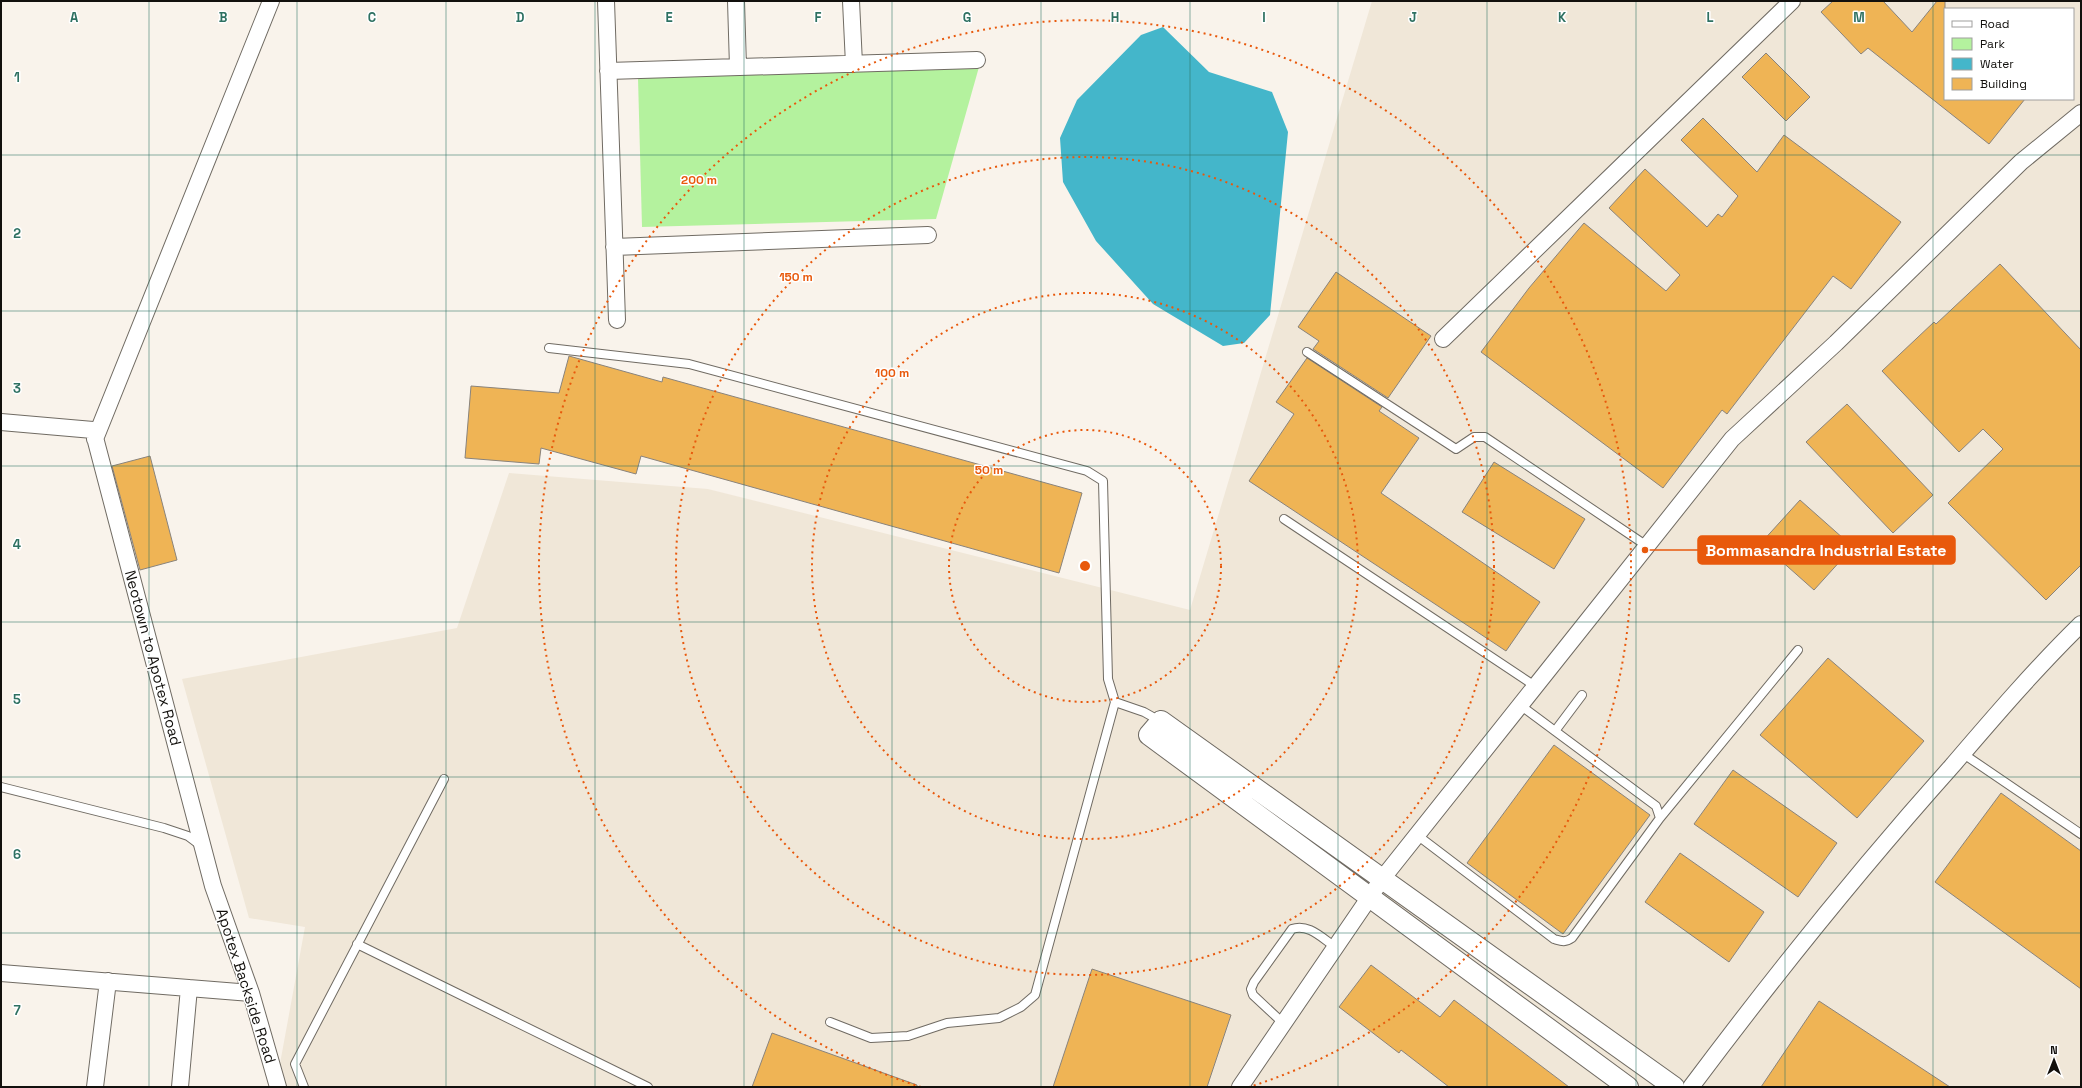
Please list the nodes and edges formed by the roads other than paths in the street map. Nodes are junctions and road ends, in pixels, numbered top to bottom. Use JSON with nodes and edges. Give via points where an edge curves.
{"nodes":[{"id":1,"x":271,"y":1,"type":"edge"},
{"id":2,"x":606,"y":1,"type":"edge"},
{"id":3,"x":736,"y":1,"type":"edge"},
{"id":4,"x":851,"y":1,"type":"edge"},
{"id":5,"x":1792,"y":1,"type":"edge"},
{"id":6,"x":977,"y":60,"type":"dead end"},
{"id":7,"x":854,"y":64,"type":"junction"},
{"id":8,"x":738,"y":67,"type":"junction"},
{"id":9,"x":608,"y":71,"type":"junction"},
{"id":10,"x":2081,"y":113,"type":"edge"},
{"id":11,"x":928,"y":235,"type":"dead end"},
{"id":12,"x":614,"y":247,"type":"junction"},
{"id":13,"x":617,"y":320,"type":"dead end"},
{"id":14,"x":1443,"y":339,"type":"dead end"},
{"id":15,"x":549,"y":348,"type":"dead end"},
{"id":16,"x":1308,"y":352,"type":"dead end"},
{"id":17,"x":1,"y":422,"type":"edge"},
{"id":18,"x":94,"y":434,"type":"junction"},
{"id":19,"x":1284,"y":520,"type":"dead end"},
{"id":20,"x":1647,"y":546,"type":"junction"},
{"id":21,"x":2081,"y":624,"type":"edge"},
{"id":22,"x":1798,"y":650,"type":"dead end"},
{"id":23,"x":1535,"y":686,"type":"junction"},
{"id":24,"x":1582,"y":695,"type":"dead end"},
{"id":25,"x":1115,"y":702,"type":"junction"},
{"id":26,"x":1520,"y":705,"type":"junction"},
{"id":27,"x":1155,"y":728,"type":"junction"},
{"id":28,"x":1555,"y":731,"type":"junction"},
{"id":29,"x":1962,"y":753,"type":"junction"},
{"id":30,"x":444,"y":779,"type":"dead end"},
{"id":31,"x":1,"y":787,"type":"edge"},
{"id":32,"x":1660,"y":818,"type":"junction"},
{"id":33,"x":2081,"y":834,"type":"edge"},
{"id":34,"x":1417,"y":835,"type":"junction"},
{"id":35,"x":203,"y":846,"type":"junction"},
{"id":36,"x":1382,"y":878,"type":"junction"},
{"id":37,"x":213,"y":886,"type":"joint"},
{"id":38,"x":1369,"y":896,"type":"junction"},
{"id":39,"x":357,"y":944,"type":"junction"},
{"id":40,"x":1334,"y":946,"type":"junction"},
{"id":41,"x":1,"y":973,"type":"edge"},
{"id":42,"x":108,"y":981,"type":"junction"},
{"id":43,"x":189,"y":988,"type":"junction"},
{"id":44,"x":251,"y":993,"type":"junction"},
{"id":45,"x":830,"y":1022,"type":"dead end"},
{"id":46,"x":1283,"y":1023,"type":"junction"},
{"id":47,"x":95,"y":1087,"type":"edge"},
{"id":48,"x":180,"y":1087,"type":"edge"},
{"id":49,"x":278,"y":1087,"type":"edge"},
{"id":50,"x":304,"y":1087,"type":"edge"},
{"id":51,"x":648,"y":1087,"type":"edge"},
{"id":52,"x":1240,"y":1087,"type":"edge"},
{"id":53,"x":1628,"y":1087,"type":"edge"},
{"id":54,"x":1674,"y":1087,"type":"edge"},
{"id":55,"x":1691,"y":1087,"type":"edge"}],
"edges":[{"from":1,"to":18,"type":"street"},
{"from":2,"to":9,"type":"street"},
{"from":3,"to":8,"type":"street"},
{"from":4,"to":7,"type":"street"},
{"from":5,"to":14,"type":"street"},
{"from":6,"to":7,"type":"street"},
{"from":7,"to":8,"type":"street"},
{"from":8,"to":9,"type":"street"},
{"from":9,"to":12,"type":"street"},
{"from":10,"to":20,"type":"street","via":[[2021,162],[1732,439]]},
{"from":11,"to":12,"type":"street"},
{"from":12,"to":13,"type":"street"},
{"from":15,"to":25,"type":"lane","via":[[689,364],[1087,471],[1103,480],[1108,679]]},
{"from":16,"to":20,"type":"lane","via":[[1456,449],[1474,437],[1485,437]]},
{"from":17,"to":18,"type":"street"},
{"from":18,"to":35,"type":"street","name":"Neotown to Apotex Road"},
{"from":19,"to":23,"type":"lane"},
{"from":20,"to":23,"type":"street"},
{"from":21,"to":29,"type":"street","via":[[2044,660]]},
{"from":22,"to":32,"type":"lane"},
{"from":23,"to":26,"type":"street"},
{"from":24,"to":28,"type":"lane"},
{"from":25,"to":27,"type":"lane","via":[[1144,712]]},
{"from":25,"to":45,"type":"lane","via":[[1035,995],[1022,1007],[999,1018],[947,1023],[908,1036],[871,1038]]},
{"from":26,"to":28,"type":"lane"},
{"from":26,"to":34,"type":"street"},
{"from":27,"to":36,"type":"street"},
{"from":27,"to":38,"type":"street"},
{"from":28,"to":32,"type":"lane","via":[[1656,806]]},
{"from":29,"to":33,"type":"lane"},
{"from":29,"to":55,"type":"street","via":[[1887,838],[1768,985]]},
{"from":30,"to":39,"type":"lane"},
{"from":31,"to":35,"type":"lane","via":[[164,828],[188,836]]},
{"from":32,"to":34,"type":"lane","via":[[1568,941],[1554,939]]},
{"from":34,"to":36,"type":"street"},
{"from":35,"to":37,"type":"street","name":"Neotown to Apotex Road"},
{"from":36,"to":38,"type":"street"},
{"from":36,"to":54,"type":"street"},
{"from":37,"to":44,"type":"street","name":"Apotex Backside Road"},
{"from":38,"to":40,"type":"street"},
{"from":38,"to":53,"type":"street"},
{"from":39,"to":50,"type":"lane","via":[[295,1064]]},
{"from":39,"to":51,"type":"lane"},
{"from":40,"to":46,"type":"street"},
{"from":40,"to":46,"type":"lane","via":[[1307,928],[1292,929],[1254,982],[1251,989],[1253,995]]},
{"from":41,"to":42,"type":"street"},
{"from":42,"to":43,"type":"street"},
{"from":42,"to":47,"type":"street"},
{"from":43,"to":44,"type":"street"},
{"from":43,"to":48,"type":"street"},
{"from":44,"to":49,"type":"street","name":"Apotex Backside Road"},
{"from":46,"to":52,"type":"street"}]}
